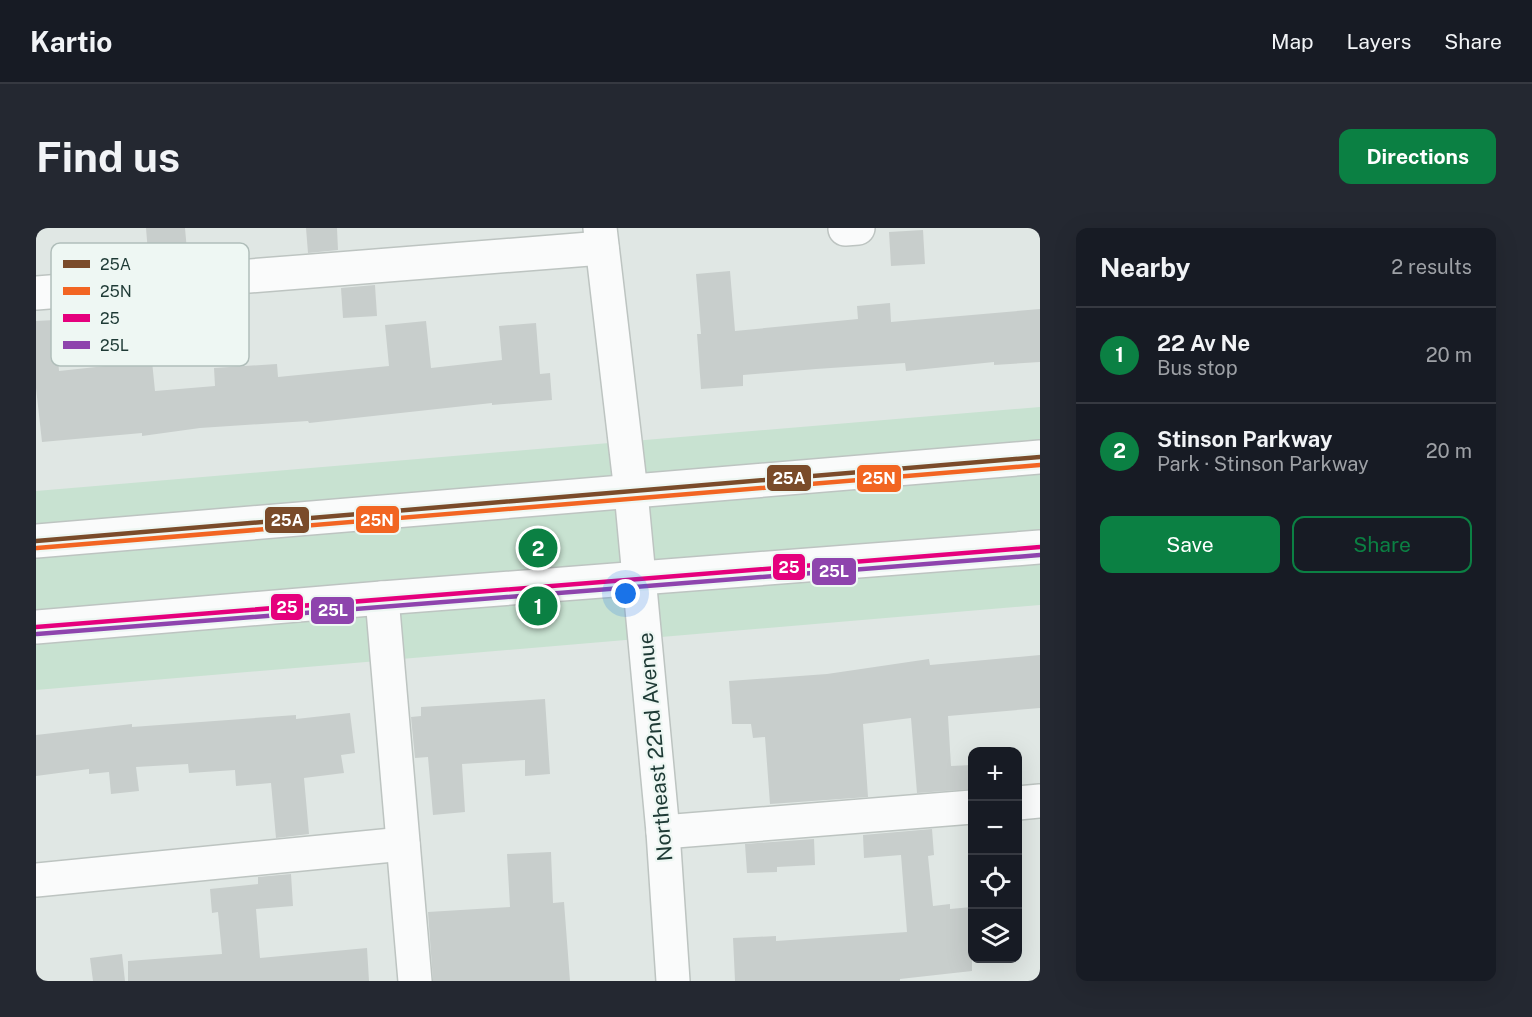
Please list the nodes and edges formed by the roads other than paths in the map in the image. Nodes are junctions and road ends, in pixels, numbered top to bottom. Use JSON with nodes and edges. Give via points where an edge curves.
{"nodes":[{"id":1,"x":601,"y":238,"type":"edge"},
{"id":2,"x":249,"y":272,"type":"edge"},
{"id":3,"x":51,"y":292,"type":"edge"},
{"id":4,"x":36,"y":293,"type":"edge"},
{"id":5,"x":1040,"y":457,"type":"edge"},
{"id":6,"x":631,"y":492,"type":"junction"},
{"id":7,"x":36,"y":541,"type":"edge"},
{"id":8,"x":1040,"y":547,"type":"edge"},
{"id":9,"x":639,"y":578,"type":"junction"},
{"id":10,"x":382,"y":598,"type":"junction"},
{"id":11,"x":36,"y":627,"type":"edge"},
{"id":12,"x":1040,"y":801,"type":"edge"},
{"id":13,"x":1022,"y":803,"type":"edge"},
{"id":14,"x":968,"y":807,"type":"edge"},
{"id":15,"x":663,"y":832,"type":"junction"},
{"id":16,"x":404,"y":844,"type":"junction"},
{"id":17,"x":36,"y":880,"type":"edge"},
{"id":18,"x":415,"y":981,"type":"edge"},
{"id":19,"x":673,"y":981,"type":"edge"}],
"edges":[{"from":1,"to":2,"type":"street"},
{"from":1,"to":6,"type":"street","name":"Northeast 22nd Avenue"},
{"from":3,"to":4,"type":"street"},
{"from":5,"to":6,"type":"street"},
{"from":6,"to":7,"type":"street"},
{"from":6,"to":9,"type":"street","name":"Northeast 22nd Avenue"},
{"from":8,"to":9,"type":"street"},
{"from":9,"to":10,"type":"street"},
{"from":9,"to":15,"type":"street","name":"Northeast 22nd Avenue"},
{"from":10,"to":11,"type":"street"},
{"from":10,"to":16,"type":"street"},
{"from":12,"to":13,"type":"street"},
{"from":14,"to":15,"type":"street"},
{"from":15,"to":19,"type":"street","name":"Northeast 22nd Avenue"},
{"from":16,"to":17,"type":"street"},
{"from":16,"to":18,"type":"street"}]}
